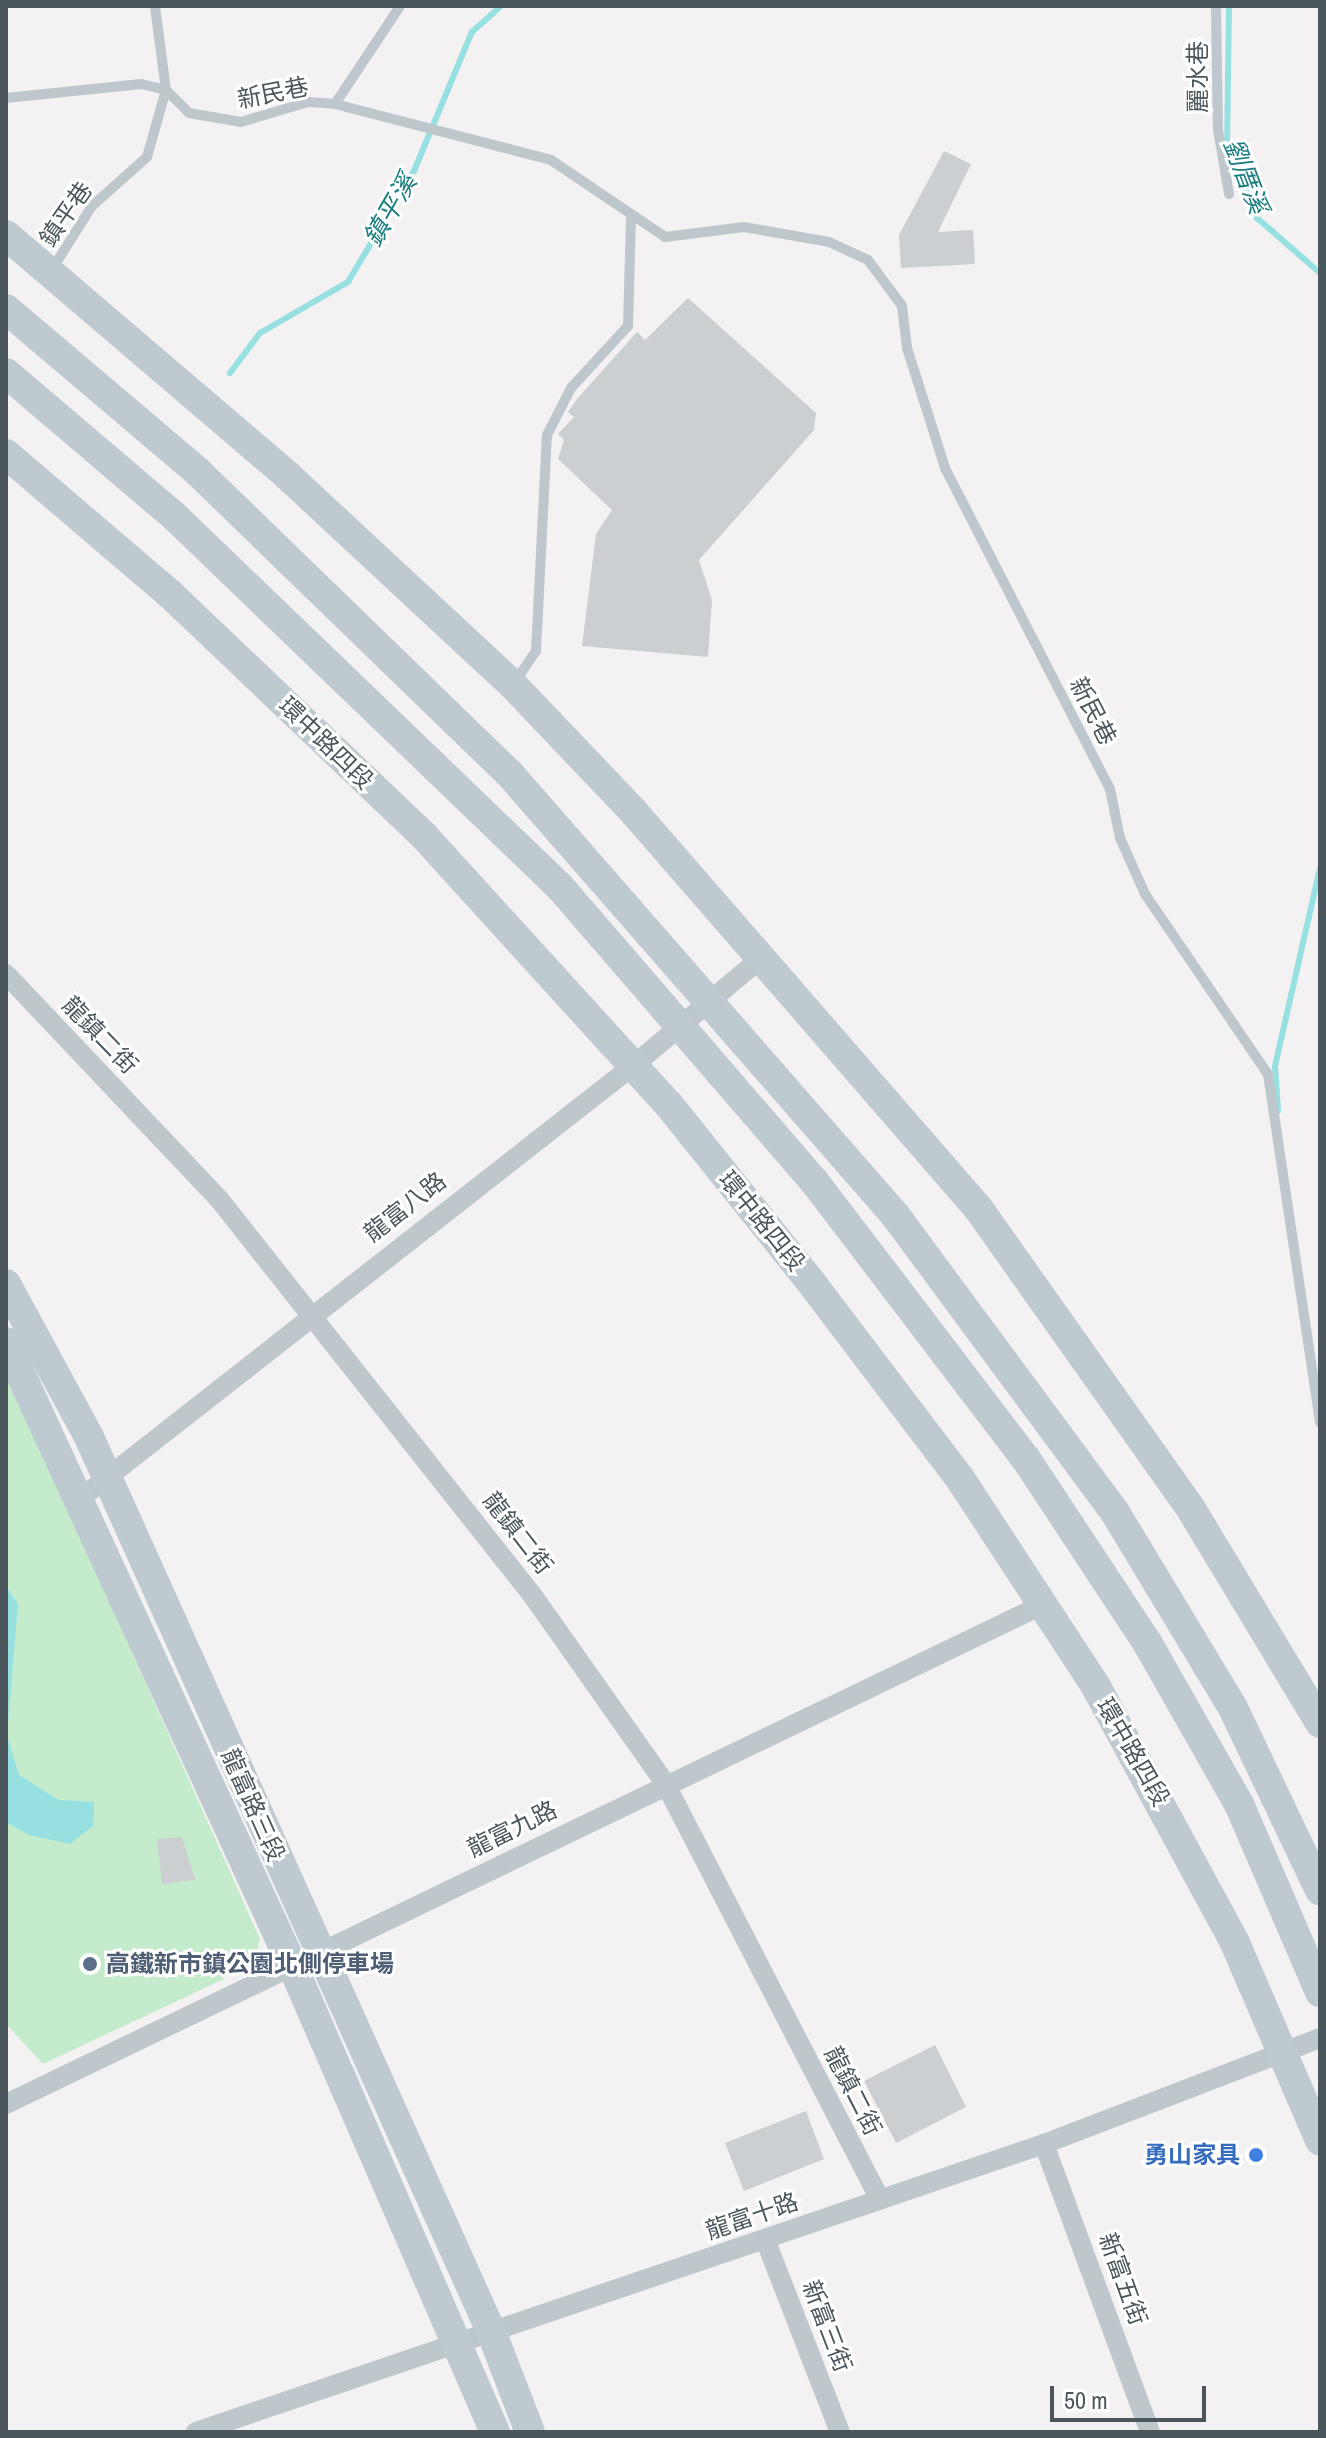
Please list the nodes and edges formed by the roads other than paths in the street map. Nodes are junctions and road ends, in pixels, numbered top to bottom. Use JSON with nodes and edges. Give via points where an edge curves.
{"nodes":[{"id":1,"x":155,"y":6,"type":"edge"},
{"id":2,"x":400,"y":6,"type":"edge"},
{"id":3,"x":1216,"y":6,"type":"edge"},
{"id":4,"x":166,"y":90,"type":"junction"},
{"id":5,"x":6,"y":98,"type":"edge"},
{"id":6,"x":335,"y":104,"type":"junction"},
{"id":7,"x":1229,"y":194,"type":"dead end"},
{"id":8,"x":631,"y":216,"type":"junction"},
{"id":9,"x":6,"y":235,"type":"edge"},
{"id":10,"x":50,"y":273,"type":"junction"},
{"id":11,"x":6,"y":309,"type":"edge"},
{"id":12,"x":6,"y":373,"type":"edge"},
{"id":13,"x":6,"y":454,"type":"edge"},
{"id":14,"x":513,"y":685,"type":"junction"},
{"id":15,"x":760,"y":959,"type":"junction"},
{"id":16,"x":6,"y":974,"type":"edge"},
{"id":17,"x":711,"y":1000,"type":"junction"},
{"id":18,"x":681,"y":1028,"type":"junction"},
{"id":19,"x":634,"y":1065,"type":"junction"},
{"id":20,"x":6,"y":1284,"type":"edge"},
{"id":21,"x":312,"y":1312,"type":"junction"},
{"id":22,"x":6,"y":1342,"type":"edge"},
{"id":23,"x":1320,"y":1423,"type":"edge"},
{"id":24,"x":106,"y":1479,"type":"junction"},
{"id":25,"x":81,"y":1498,"type":"junction"},
{"id":26,"x":1042,"y":1605,"type":"junction"},
{"id":27,"x":1320,"y":1723,"type":"edge"},
{"id":28,"x":665,"y":1783,"type":"junction"},
{"id":29,"x":1320,"y":1890,"type":"edge"},
{"id":30,"x":319,"y":1952,"type":"junction"},
{"id":31,"x":292,"y":1965,"type":"junction"},
{"id":32,"x":1320,"y":1992,"type":"edge"},
{"id":33,"x":1320,"y":2038,"type":"edge"},
{"id":34,"x":1285,"y":2052,"type":"junction"},
{"id":35,"x":6,"y":2104,"type":"edge"},
{"id":36,"x":1320,"y":2140,"type":"edge"},
{"id":37,"x":1044,"y":2144,"type":"junction"},
{"id":38,"x":880,"y":2200,"type":"junction"},
{"id":39,"x":765,"y":2239,"type":"junction"},
{"id":40,"x":491,"y":2331,"type":"junction"},
{"id":41,"x":460,"y":2342,"type":"junction"},
{"id":42,"x":229,"y":2427,"type":"edge"},
{"id":43,"x":196,"y":2432,"type":"edge"},
{"id":44,"x":495,"y":2432,"type":"edge"},
{"id":45,"x":530,"y":2432,"type":"edge"},
{"id":46,"x":840,"y":2432,"type":"edge"},
{"id":47,"x":1150,"y":2432,"type":"edge"}],
"edges":[{"from":1,"to":4,"type":"lane","name":"鎮平巷"},
{"from":2,"to":6,"type":"lane"},
{"from":3,"to":7,"type":"lane","name":"麗水巷","via":[[1218,130]]},
{"from":4,"to":5,"type":"lane","via":[[141,84]]},
{"from":4,"to":6,"type":"lane","name":"新民巷","via":[[189,113],[219,122],[241,122],[308,102]]},
{"from":4,"to":10,"type":"lane","name":"鎮平巷","via":[[147,157],[92,206]]},
{"from":6,"to":8,"type":"lane","name":"新民巷","via":[[551,160]]},
{"from":8,"to":14,"type":"lane","via":[[628,326],[571,388],[547,435],[536,651]]},
{"from":8,"to":23,"type":"lane","name":"新民巷","via":[[665,237],[744,227],[855,250],[902,306],[907,348],[945,468],[1110,789],[1120,838],[1145,894],[1268,1074]]},
{"from":9,"to":10,"type":"street"},
{"from":10,"to":14,"type":"street","via":[[277,466]]},
{"from":11,"to":17,"type":"street","via":[[198,472],[509,773]]},
{"from":12,"to":18,"type":"street","via":[[173,515],[488,817],[560,887]]},
{"from":13,"to":19,"type":"street","name":"環中路四段","via":[[170,594],[425,837]]},
{"from":14,"to":15,"type":"street"},
{"from":15,"to":17,"type":"street","name":"龍富八路"},
{"from":15,"to":27,"type":"street","via":[[996,1233],[1183,1497]]},
{"from":16,"to":21,"type":"street","name":"龍鎮二街","via":[[219,1199]]},
{"from":17,"to":18,"type":"street","name":"龍富八路"},
{"from":17,"to":29,"type":"street","via":[[895,1215],[1116,1514],[1233,1708]]},
{"from":18,"to":19,"type":"street","name":"龍富八路"},
{"from":18,"to":32,"type":"street","via":[[814,1181],[1026,1459],[1148,1644],[1239,1804]]},
{"from":19,"to":21,"type":"street","name":"龍富八路"},
{"from":19,"to":26,"type":"street","name":"環中路四段","via":[[902,1402]]},
{"from":20,"to":24,"type":"street","name":"龍富路三段"},
{"from":21,"to":24,"type":"street","name":"龍富八路"},
{"from":21,"to":28,"type":"street","name":"龍鎮二街","via":[[533,1596]]},
{"from":22,"to":25,"type":"street","name":"龍富路三段"},
{"from":24,"to":25,"type":"street","name":"龍富八路"},
{"from":24,"to":30,"type":"street","name":"龍富路三段"},
{"from":25,"to":31,"type":"street","name":"龍富路三段"},
{"from":26,"to":28,"type":"street","name":"龍富九路"},
{"from":26,"to":34,"type":"street","name":"環中路四段","via":[[1182,1837]]},
{"from":28,"to":30,"type":"street","name":"龍富九路"},
{"from":28,"to":38,"type":"street","name":"龍鎮二街"},
{"from":30,"to":31,"type":"street","name":"龍富九路"},
{"from":30,"to":40,"type":"street","name":"龍富路三段"},
{"from":31,"to":35,"type":"street","name":"龍富九路"},
{"from":31,"to":41,"type":"street","name":"龍富路三段"},
{"from":33,"to":34,"type":"street","name":"龍富十路"},
{"from":34,"to":36,"type":"street","name":"環中路四段"},
{"from":34,"to":37,"type":"street","name":"龍富十路"},
{"from":37,"to":38,"type":"street","name":"龍富十路"},
{"from":37,"to":47,"type":"street","name":"新富五街"},
{"from":38,"to":39,"type":"street","name":"龍富十路"},
{"from":39,"to":40,"type":"street","name":"龍富十路"},
{"from":39,"to":46,"type":"street","name":"新富三街"},
{"from":40,"to":41,"type":"street","name":"龍富十路"},
{"from":40,"to":45,"type":"street","name":"龍富路三段"},
{"from":41,"to":42,"type":"street","name":"龍富十路"},
{"from":41,"to":44,"type":"street","name":"龍富路三段"},
{"from":42,"to":43,"type":"street","name":"龍富十路"}]}
